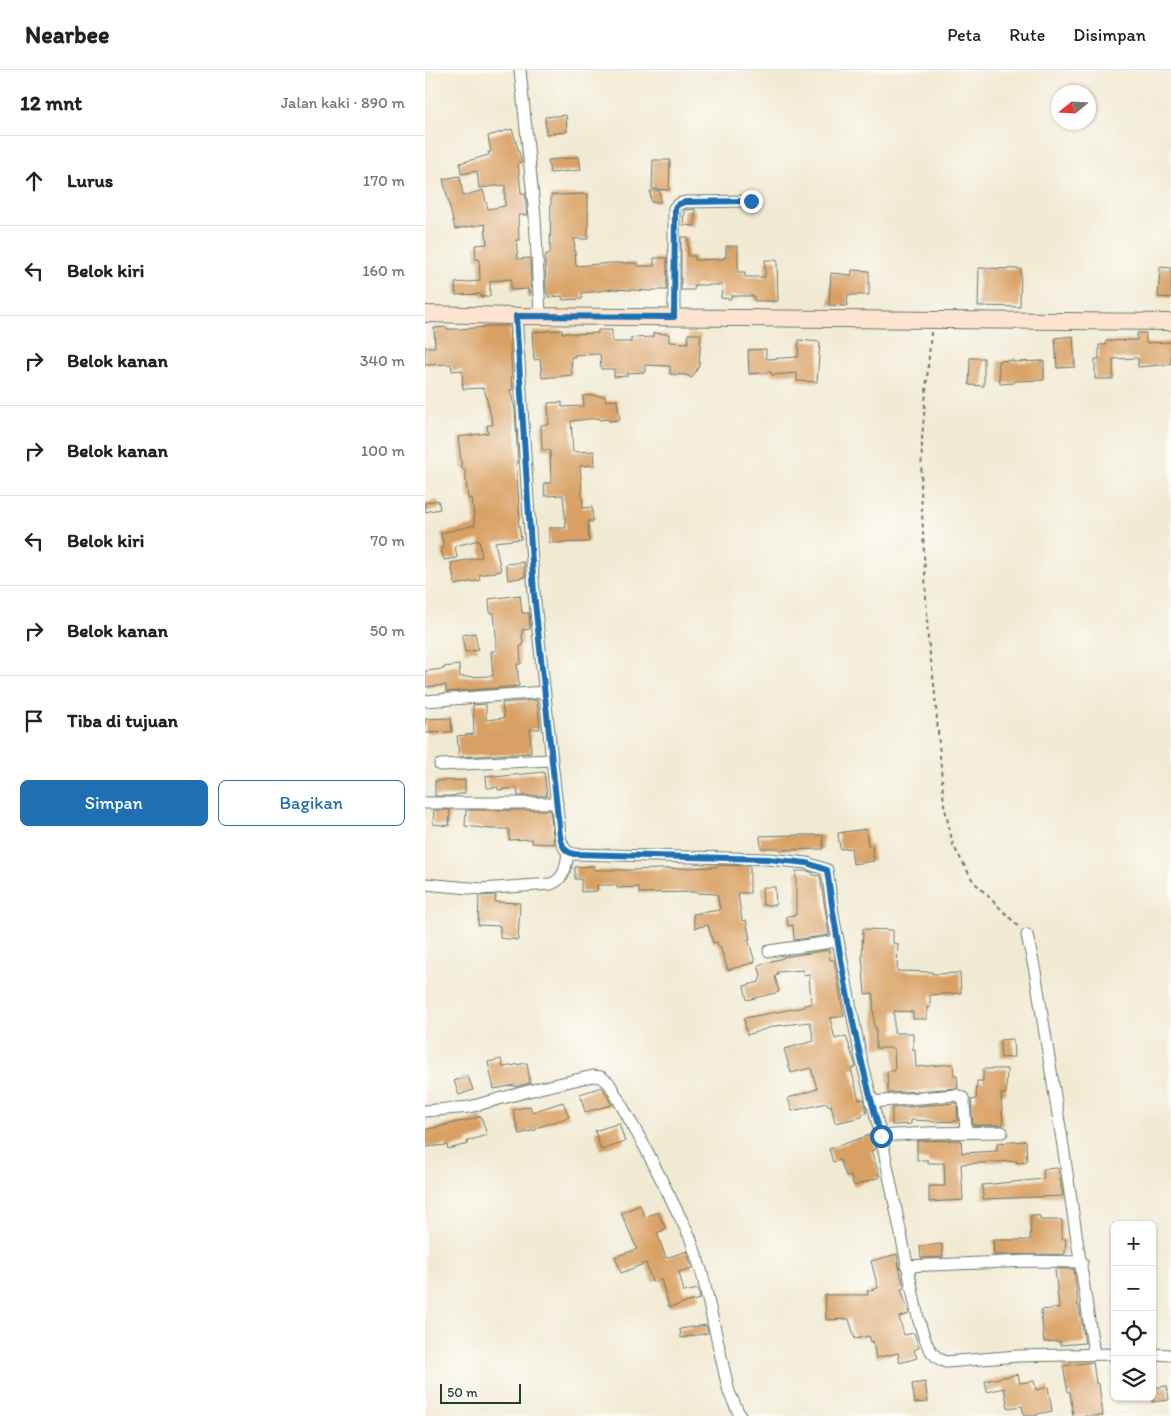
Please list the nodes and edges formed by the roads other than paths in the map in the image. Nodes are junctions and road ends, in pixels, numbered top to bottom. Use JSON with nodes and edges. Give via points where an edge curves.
{"nodes":[{"id":1,"x":520,"y":70,"type":"edge"},
{"id":2,"x":751,"y":201,"type":"dead end"},
{"id":3,"x":425,"y":314,"type":"edge"},
{"id":4,"x":540,"y":315,"type":"junction"},
{"id":5,"x":516,"y":316,"type":"junction"},
{"id":6,"x":674,"y":317,"type":"junction"},
{"id":7,"x":1171,"y":322,"type":"edge"},
{"id":8,"x":544,"y":692,"type":"junction"},
{"id":9,"x":425,"y":701,"type":"edge"},
{"id":10,"x":551,"y":760,"type":"junction"},
{"id":11,"x":440,"y":765,"type":"dead end"},
{"id":12,"x":425,"y":803,"type":"edge"},
{"id":13,"x":557,"y":803,"type":"junction"},
{"id":14,"x":568,"y":853,"type":"junction"},
{"id":15,"x":425,"y":884,"type":"edge"},
{"id":16,"x":1027,"y":935,"type":"road end"},
{"id":17,"x":838,"y":941,"type":"junction"},
{"id":18,"x":769,"y":951,"type":"dead end"},
{"id":19,"x":871,"y":1102,"type":"junction"},
{"id":20,"x":425,"y":1111,"type":"edge"},
{"id":21,"x":966,"y":1132,"type":"junction"},
{"id":22,"x":1002,"y":1132,"type":"dead end"},
{"id":23,"x":881,"y":1136,"type":"junction"},
{"id":24,"x":1081,"y":1262,"type":"junction"},
{"id":25,"x":906,"y":1266,"type":"junction"},
{"id":26,"x":1094,"y":1354,"type":"junction"},
{"id":27,"x":1111,"y":1354,"type":"edge"},
{"id":28,"x":1156,"y":1354,"type":"edge"},
{"id":29,"x":1171,"y":1355,"type":"edge"},
{"id":30,"x":740,"y":1416,"type":"edge"}],
"edges":[{"from":1,"to":4,"type":"street","via":[[535,217]]},
{"from":2,"to":6,"type":"street","via":[[685,202],[675,208]]},
{"from":3,"to":5,"type":"main road"},
{"from":4,"to":5,"type":"main road"},
{"from":4,"to":6,"type":"main road"},
{"from":5,"to":8,"type":"street","via":[[534,593]]},
{"from":6,"to":7,"type":"main road"},
{"from":8,"to":9,"type":"street"},
{"from":8,"to":10,"type":"street"},
{"from":10,"to":11,"type":"street"},
{"from":10,"to":13,"type":"street"},
{"from":12,"to":13,"type":"street"},
{"from":13,"to":14,"type":"street","via":[[562,844]]},
{"from":14,"to":15,"type":"street","via":[[562,877],[551,884],[481,890]]},
{"from":14,"to":17,"type":"street","via":[[807,863],[827,870]]},
{"from":16,"to":24,"type":"street"},
{"from":17,"to":18,"type":"street"},
{"from":17,"to":19,"type":"street"},
{"from":19,"to":21,"type":"street","via":[[956,1095],[965,1101]]},
{"from":19,"to":23,"type":"street"},
{"from":20,"to":30,"type":"street","via":[[469,1107],[593,1076],[609,1083],[690,1237],[702,1273],[729,1392]]},
{"from":21,"to":22,"type":"street"},
{"from":21,"to":23,"type":"street"},
{"from":23,"to":25,"type":"street"},
{"from":24,"to":25,"type":"street"},
{"from":24,"to":26,"type":"street"},
{"from":25,"to":26,"type":"street","via":[[925,1341],[937,1359],[946,1362]]},
{"from":26,"to":27,"type":"street"},
{"from":28,"to":29,"type":"street"}]}
